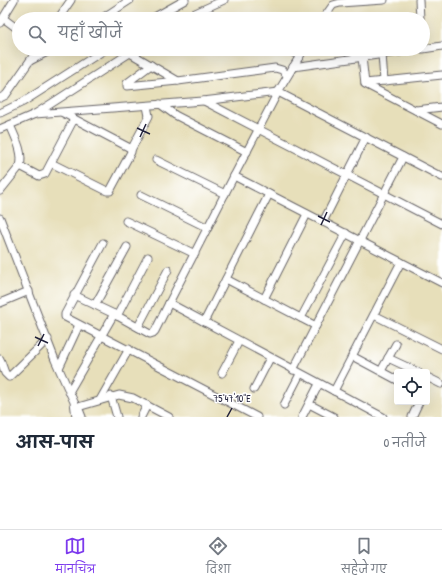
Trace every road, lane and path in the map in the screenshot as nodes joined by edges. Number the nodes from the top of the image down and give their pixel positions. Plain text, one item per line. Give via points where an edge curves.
1 (14, 0) edge
2 (71, 0) edge
3 (130, 0) edge
4 (185, 0) edge
5 (224, 0) edge
6 (384, 0) edge
7 (419, 0) edge
8 (63, 12) edge
9 (112, 12) edge
10 (164, 12) edge
11 (197, 12) edge
12 (328, 12) edge
13 (420, 12) edge
14 (2, 20) edge
15 (12, 26) edge
16 (442, 46) edge
17 (430, 48) edge
18 (33, 56) edge
19 (40, 56) edge
20 (95, 56) edge
21 (125, 56) edge
22 (139, 56) edge
23 (300, 56) edge
24 (369, 56) edge
25 (382, 56) edge
26 (362, 57) junction
27 (28, 62) junction
28 (151, 65) junction
29 (293, 67) junction
30 (287, 75) junction
31 (442, 75) edge
32 (178, 81) junction
33 (384, 81) junction
34 (365, 83) junction
35 (278, 92) junction
36 (0, 98) edge
37 (203, 100) junction
38 (160, 104) junction
39 (147, 106) junction
40 (442, 107) edge
41 (416, 110) junction
42 (0, 113) edge
43 (63, 113) junction
44 (35, 114) junction
45 (74, 119) junction
46 (442, 124) edge
47 (10, 125) junction
48 (0, 129) edge
49 (259, 129) junction
50 (366, 137) junction
51 (132, 150) junction
52 (247, 152) junction
53 (403, 157) junction
54 (156, 160) dead end
55 (51, 162) junction
56 (20, 166) junction
57 (346, 175) junction
58 (234, 176) junction
59 (442, 177) edge
60 (0, 191) edge
61 (225, 194) junction
62 (269, 194) junction
63 (141, 195) dead end
64 (384, 195) junction
65 (307, 214) junction
66 (0, 218) edge
67 (126, 221) dead end
68 (323, 222) junction
69 (442, 224) edge
70 (208, 228) junction
71 (346, 233) junction
72 (360, 241) junction
73 (103, 243) dead end
74 (127, 247) dead end
75 (195, 254) junction
76 (148, 257) dead end
77 (402, 262) junction
78 (168, 270) dead end
79 (226, 279) junction
80 (442, 283) edge
81 (29, 291) junction
82 (74, 295) junction
83 (264, 299) junction
84 (0, 303) edge
85 (169, 303) junction
86 (95, 305) junction
87 (115, 315) junction
88 (374, 315) junction
89 (301, 318) junction
90 (204, 322) junction
91 (79, 324) junction
92 (316, 326) junction
93 (138, 327) junction
94 (102, 336) junction
95 (48, 339) junction
96 (239, 341) junction
97 (396, 344) dead end
98 (129, 349) junction
99 (442, 350) edge
100 (352, 356) junction
101 (270, 358) junction
102 (388, 358) junction
103 (0, 360) edge
104 (2, 368) edge
105 (59, 368) junction
106 (412, 369) edge
107 (293, 370) junction
108 (381, 371) junction
109 (222, 373) dead end
110 (300, 374) junction
111 (394, 378) edge
112 (430, 378) edge
113 (319, 384) junction
114 (441, 384) edge
115 (254, 389) dead end
116 (69, 392) junction
117 (334, 392) junction
118 (111, 396) junction
119 (100, 400) junction
120 (309, 404) junction
121 (76, 405) junction
122 (147, 405) junction
123 (284, 405) dead end
124 (418, 405) edge
125 (76, 417) edge
126 (82, 417) edge
127 (117, 417) edge
128 (141, 417) edge
129 (169, 417) edge
130 (257, 417) edge
131 (302, 417) edge
132 (334, 417) edge
133 (383, 417) edge
134 (412, 417) edge

1 - 14 street
2 - 8 street
3 - 9 street
4 - 10 street
5 - 11 street
6 - 12 street via 332,5
7 - 13 street
14 - 15 street
16 - 17 street
18 - 27 street
19 - 27 street
20 - 42 street via 23,102
21 - 44 street
22 - 28 street
23 - 29 street
24 - 26 street
25 - 33 street
26 - 29 street
26 - 34 street
27 - 36 street via 6,94
28 - 32 street
28 - 32 street via 126,85
29 - 30 street
30 - 32 street via 275,68
30 - 35 street
31 - 33 street
33 - 34 street
34 - 41 street
35 - 37 street
35 - 49 street
35 - 50 street
37 - 38 street
37 - 49 street
38 - 39 street
38 - 52 street via 175,115
39 - 43 street
39 - 51 street via 149,116
40 - 41 street
41 - 46 street
43 - 44 street
43 - 45 street
44 - 47 street
45 - 51 street
45 - 55 street
47 - 48 street
47 - 56 street via 21,155
49 - 52 street
49 - 57 street
50 - 53 street
50 - 57 street
51 - 55 street via 110,192
52 - 58 street
53 - 59 street
53 - 64 street
54 - 61 street
55 - 56 street via 43,176
56 - 60 street
57 - 64 street
57 - 68 street
58 - 61 street
58 - 62 street
61 - 70 street
62 - 65 street
62 - 79 street
63 - 70 street
64 - 69 street
64 - 72 street
65 - 68 street
65 - 83 street
66 - 81 street
67 - 75 street
68 - 71 street
70 - 75 street
71 - 72 street
71 - 89 street
72 - 77 street
72 - 92 street
73 - 82 street
74 - 86 street
75 - 85 street
76 - 87 street
77 - 80 street
77 - 88 street
78 - 93 street
79 - 83 street
79 - 90 street
81 - 84 street
81 - 95 street
82 - 86 street
82 - 91 street via 64,317
83 - 89 street
85 - 90 street
85 - 93 street via 153,333 150,334
86 - 87 street
87 - 93 street
87 - 94 street
88 - 99 street
88 - 100 street
89 - 92 street
90 - 96 street
91 - 94 street
91 - 105 street
92 - 107 street
94 - 98 street
94 - 116 street
95 - 104 street via 10,376 8,377
95 - 105 street
96 - 101 street
96 - 109 street
97 - 102 street
98 - 119 street
98 - 130 street
100 - 108 street
100 - 117 street
101 - 107 street
101 - 115 street
102 - 106 street
102 - 108 street
103 - 104 street
105 - 116 street
107 - 110 street
108 - 111 street
110 - 113 street
110 - 123 street
112 - 114 street
113 - 117 street
113 - 120 street
116 - 121 street
117 - 133 street
118 - 119 street
118 - 122 street via 126,396
118 - 127 street
119 - 121 street
120 - 131 street
120 - 132 street
121 - 125 street
121 - 126 street
122 - 128 street
122 - 129 street
124 - 134 street

